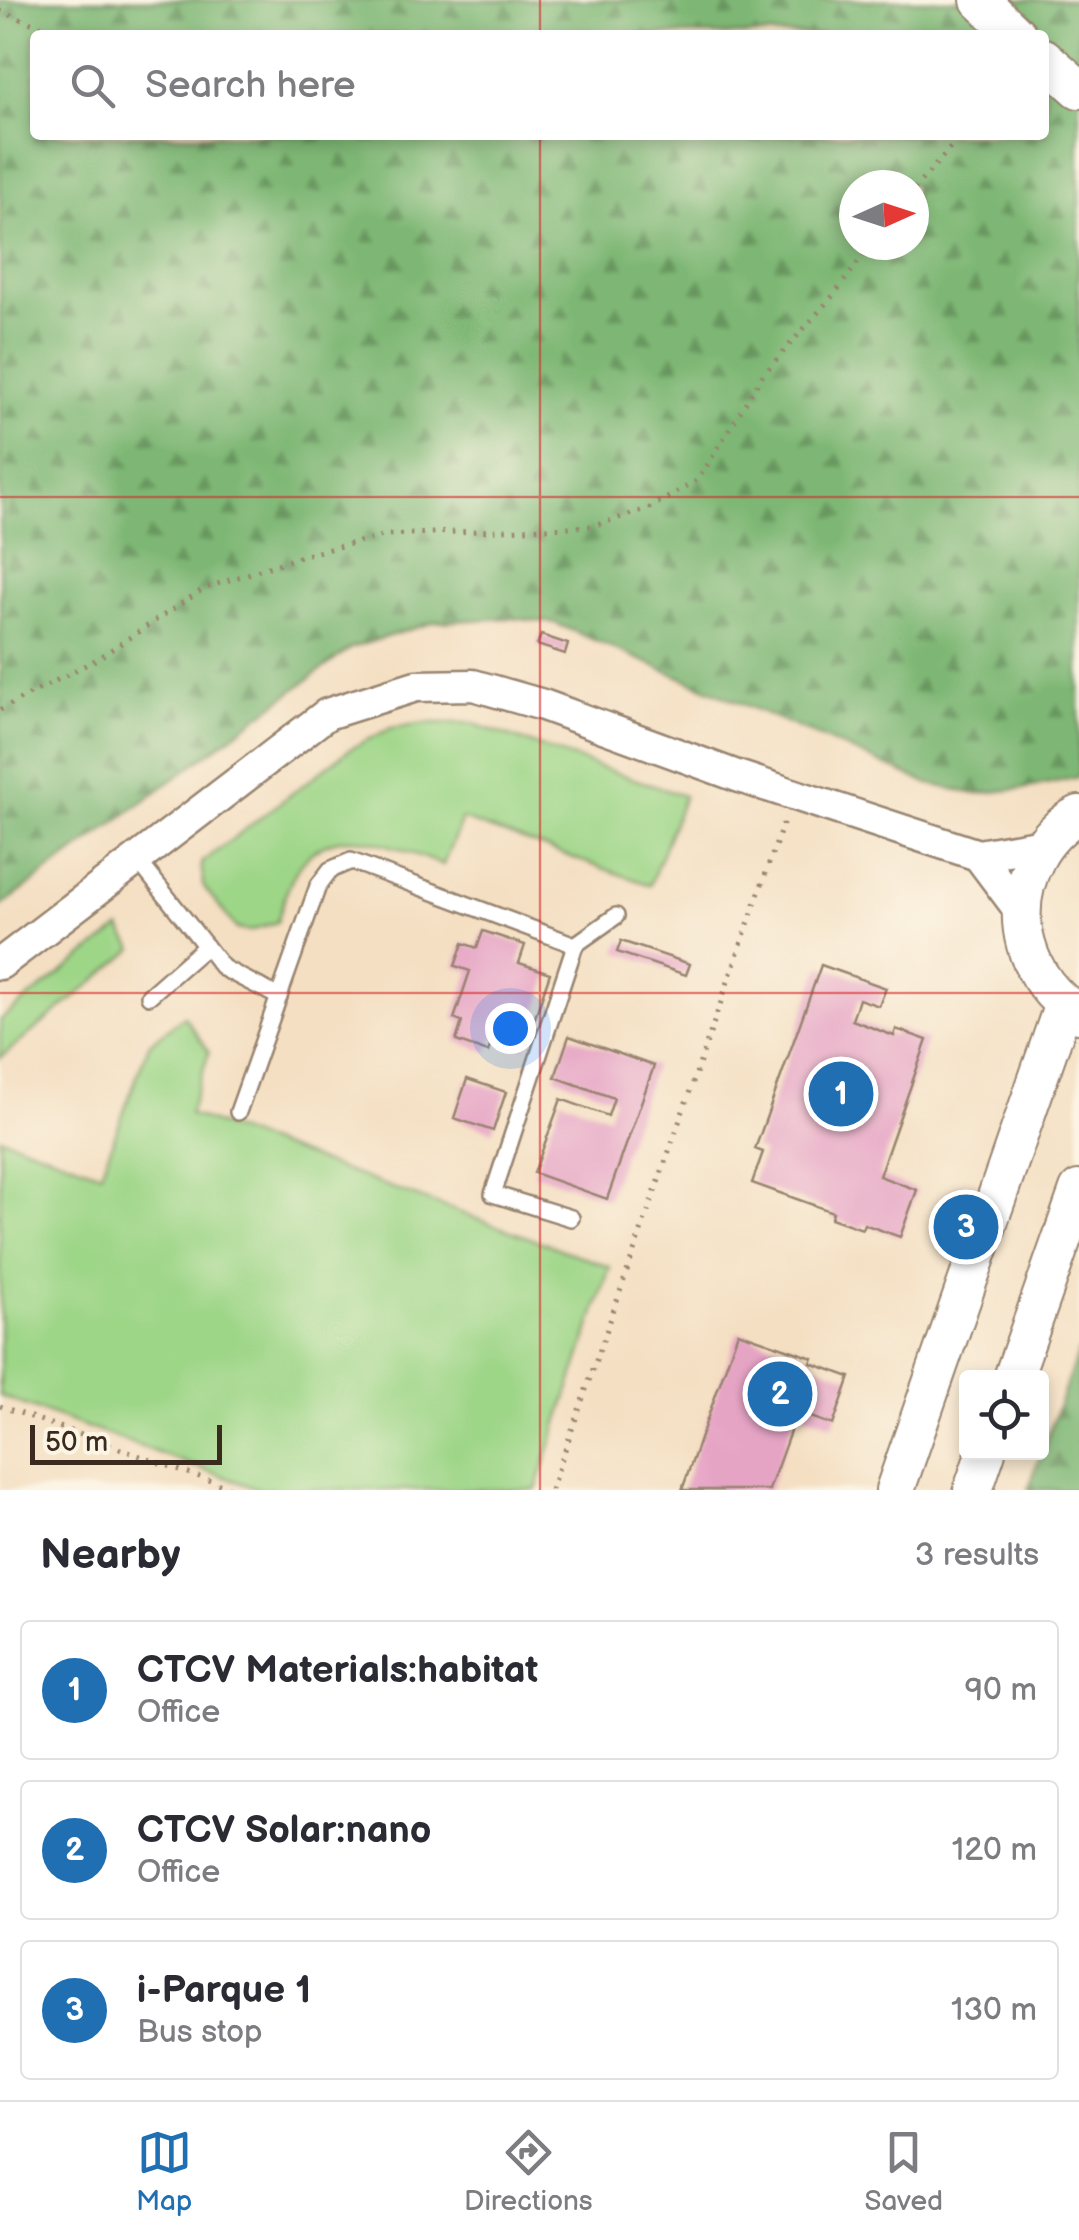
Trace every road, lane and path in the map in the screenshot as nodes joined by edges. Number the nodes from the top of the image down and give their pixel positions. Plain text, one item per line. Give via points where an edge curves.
1 (980, 0) edge
2 (0, 11) edge
3 (50, 30) edge
4 (1012, 30) edge
5 (1049, 62) edge
6 (1079, 89) edge
7 (958, 140) edge
8 (929, 172) edge
9 (860, 260) edge
10 (0, 710) edge
11 (793, 795) junction
12 (1079, 814) edge
13 (1044, 844) junction
14 (978, 855) junction
15 (137, 859) junction
16 (1020, 911) junction
17 (616, 916) dead end
18 (575, 945) junction
19 (206, 946) junction
20 (0, 964) edge
21 (149, 996) dead end
22 (279, 996) junction
23 (1071, 1009) edge
24 (238, 1112) dead end
25 (1079, 1190) edge
26 (571, 1218) dead end
27 (1016, 1370) edge
28 (0, 1407) edge
29 (983, 1460) edge
30 (236, 1490) edge
31 (551, 1490) edge
32 (895, 1490) edge
33 (973, 1490) edge

1 - 4 street
2 - 3 path
5 - 6 street
7 - 8 path
9 - 10 path via 762,376 698,480 648,509 593,526 386,535 305,555 205,588 97,660
11 - 14 street
11 - 15 street via 543,705 472,685 416,686 326,714
11 - 31 path
12 - 13 street
13 - 14 street
13 - 16 street via 1027,876
14 - 16 street
15 - 19 lane
15 - 20 street
16 - 23 street via 1025,946 1040,978
17 - 18 lane
18 - 22 lane via 351,861 330,870 318,886
18 - 26 lane via 493,1194
19 - 21 lane
19 - 22 lane via 223,968
22 - 24 lane
23 - 32 street
25 - 27 street
28 - 30 path
29 - 33 street

